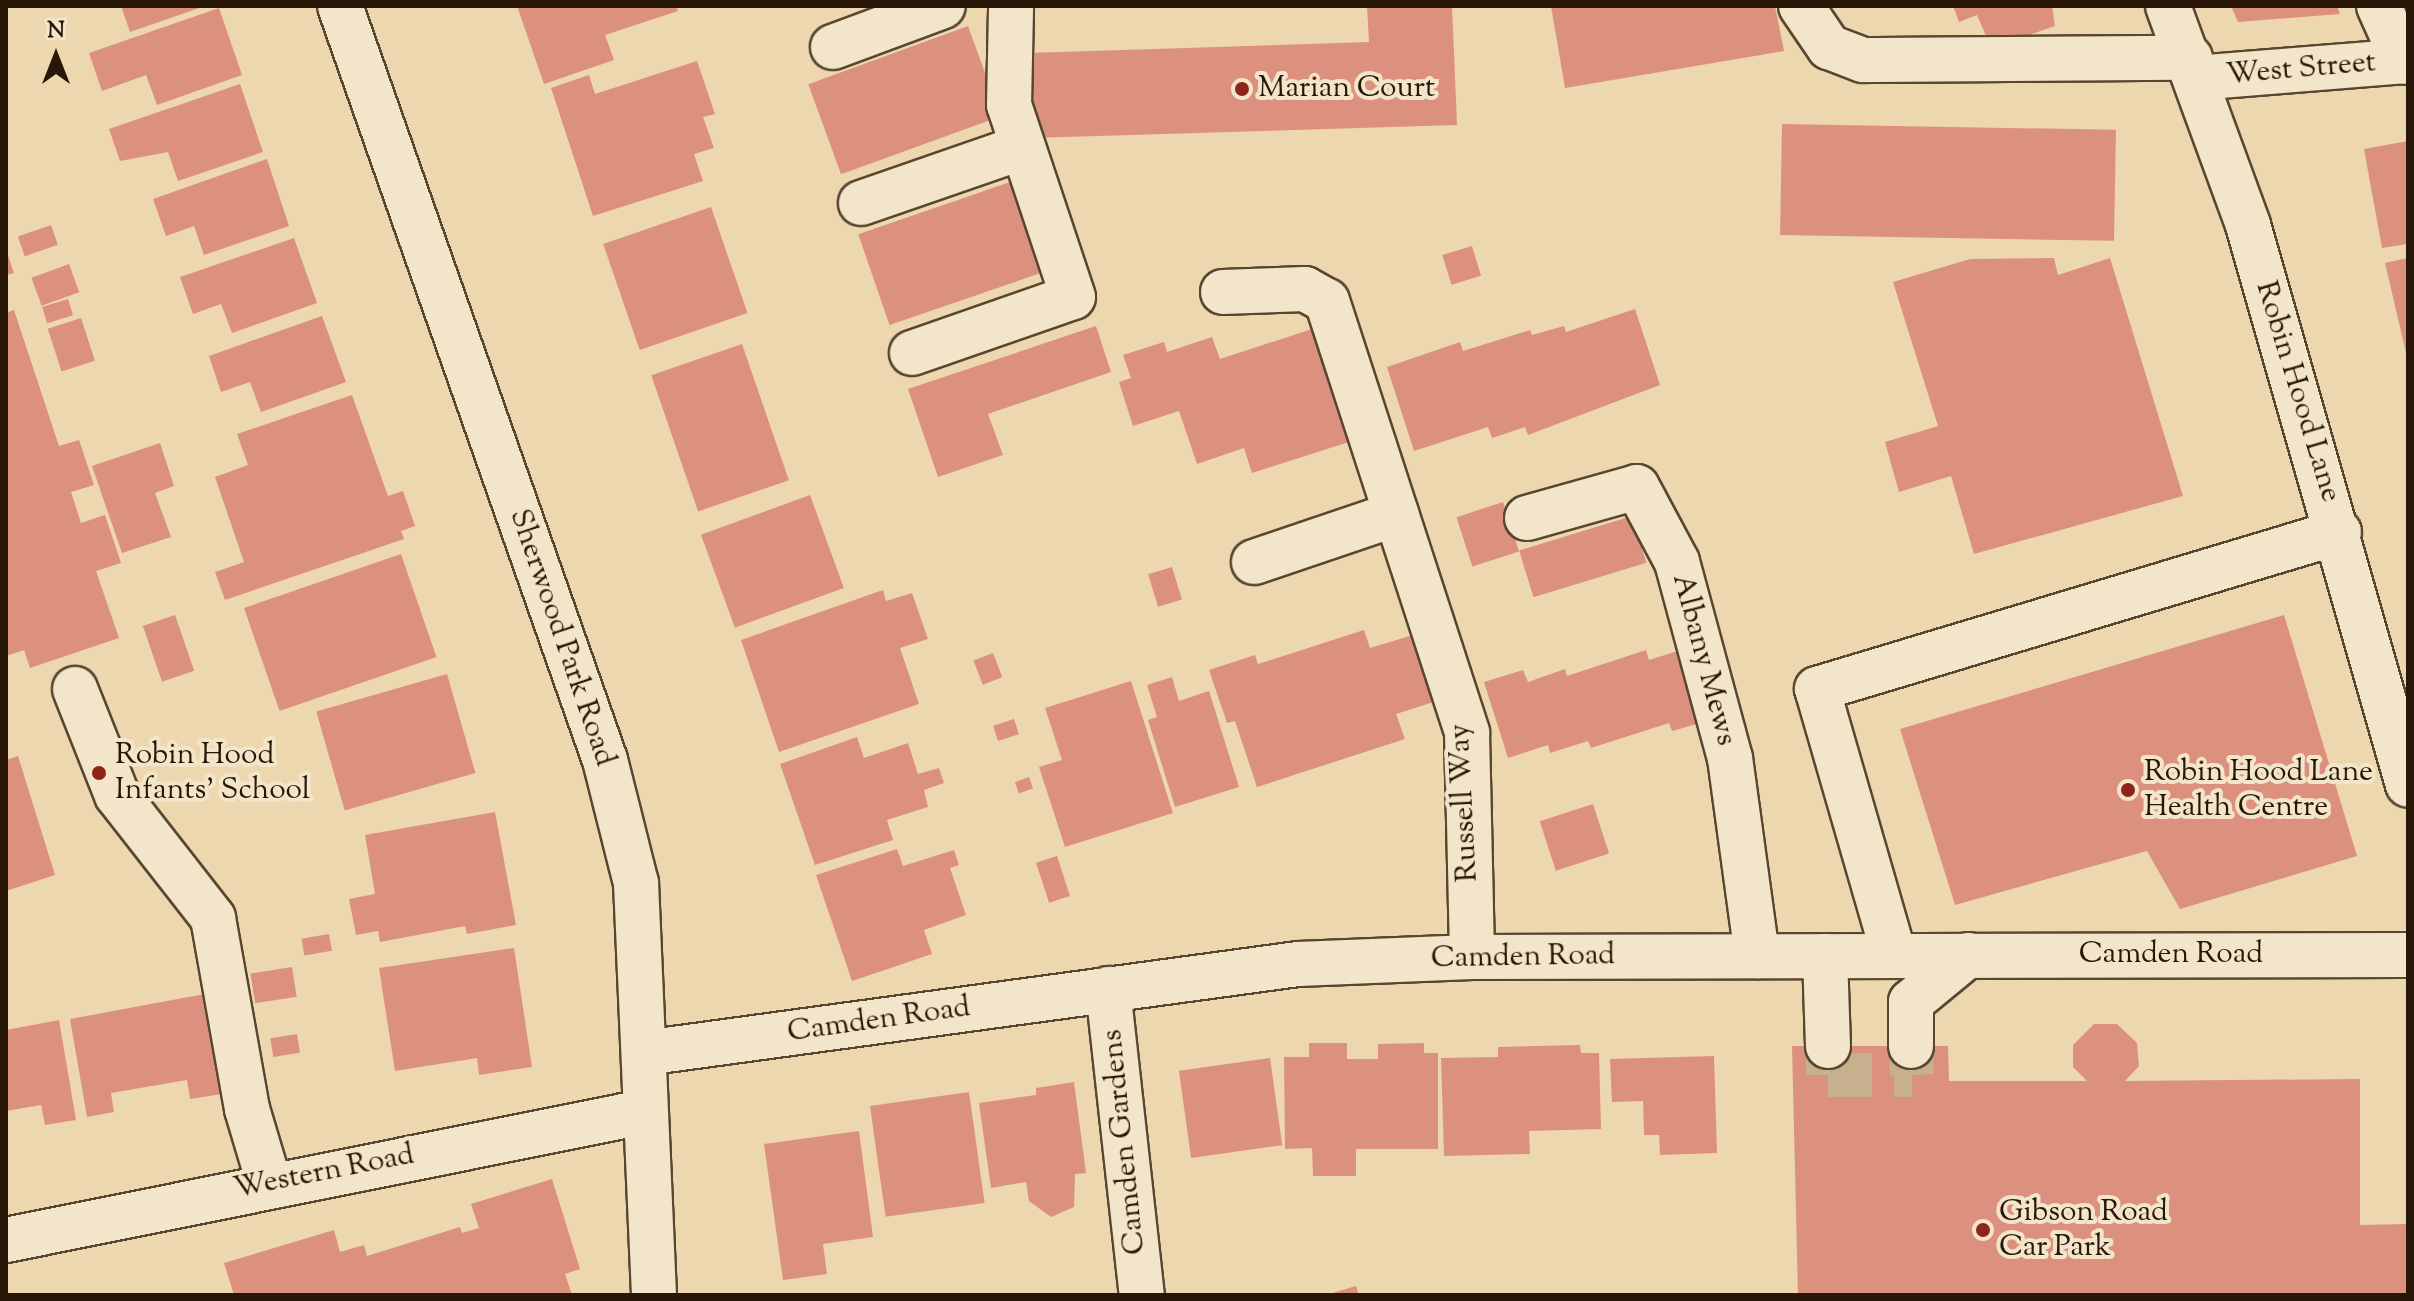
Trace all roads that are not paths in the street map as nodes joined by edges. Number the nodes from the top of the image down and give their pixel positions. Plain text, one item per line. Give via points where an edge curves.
1 (340, 6) edge
2 (943, 6) edge
3 (1011, 6) edge
4 (1801, 6) edge
5 (2168, 6) edge
6 (2379, 6) edge
7 (833, 47) dead end
8 (2406, 62) edge
9 (2192, 68) junction
10 (1023, 147) junction
11 (861, 203) dead end
12 (1223, 292) dead end
13 (912, 353) dead end
14 (1396, 514) junction
15 (1527, 518) dead end
16 (2339, 532) junction
17 (1254, 562) dead end
18 (75, 689) dead end
19 (2406, 771) edge
20 (1894, 955) junction
21 (1968, 955) junction
22 (2408, 955) edge
23 (1757, 956) junction
24 (1825, 956) junction
25 (1472, 957) junction
26 (1108, 989) junction
27 (1828, 1046) tunnel mouth
28 (1911, 1046) tunnel mouth
29 (644, 1053) junction
30 (643, 1112) junction
31 (269, 1183) junction
32 (6, 1240) edge
33 (654, 1295) edge
34 (1142, 1295) edge

1 - 29 street, Sherwood Park Road via 605,760 636,883
2 - 7 street
3 - 10 street via 1009,105
4 - 9 street, West Street via 1829,47 1863,60
5 - 9 street, Robin Hood Lane
6 - 8 street
8 - 9 street, West Street
9 - 16 street, Robin Hood Lane via 2248,225
10 - 11 street
10 - 13 street via 1073,297
12 - 14 street, Russell Way via 1305,289 1327,301
14 - 17 street
14 - 25 street, Russell Way via 1467,733
15 - 23 street, Albany Mews via 1637,487 1677,562 1730,758
16 - 19 street, Robin Hood Lane
16 - 20 street via 1817,689
18 - 31 street via 117,795 213,918 247,1109
20 - 21 street, Camden Road
20 - 24 street, Camden Road
21 - 22 street, Camden Road
21 - 28 street via 1911,1002
23 - 24 street, Camden Road
23 - 25 street, Camden Road
24 - 27 street
25 - 26 street, Camden Road via 1298,964
26 - 29 street, Camden Road
26 - 34 street, Camden Gardens
29 - 30 street, Sherwood Park Road
30 - 31 street, Western Road
30 - 33 street, Sherwood Park Road
31 - 32 street, Western Road

